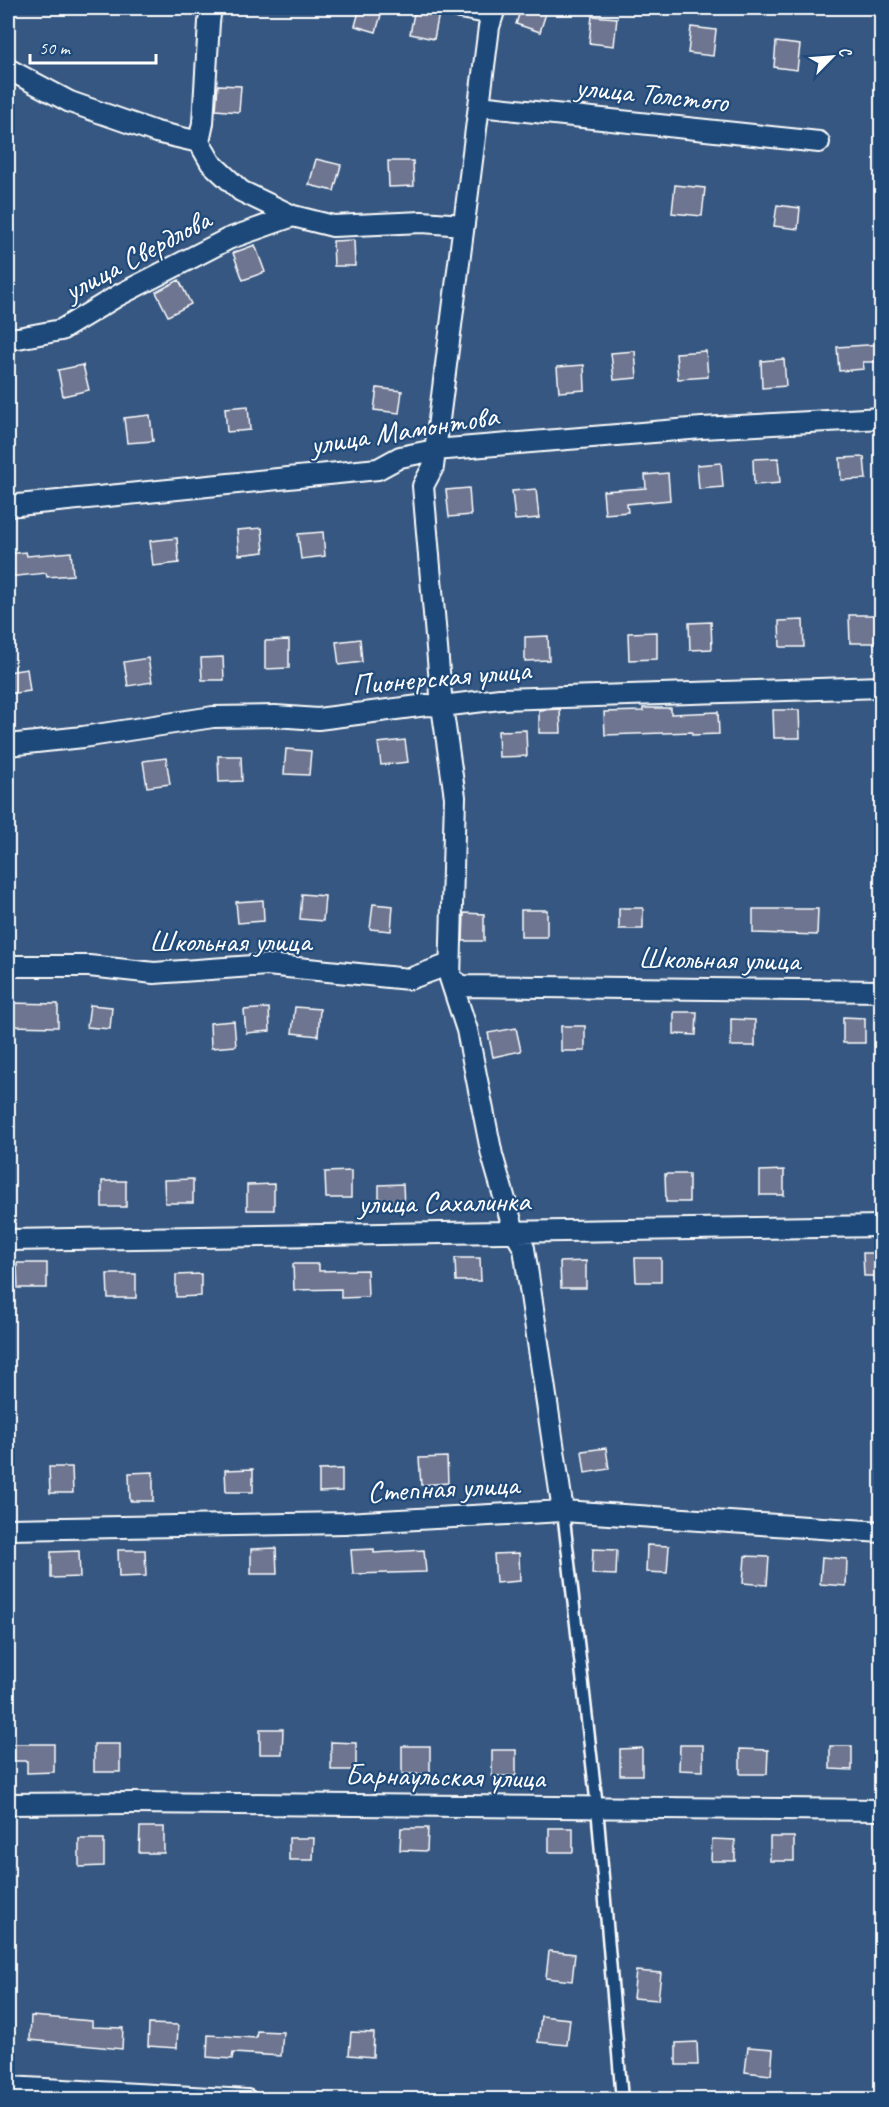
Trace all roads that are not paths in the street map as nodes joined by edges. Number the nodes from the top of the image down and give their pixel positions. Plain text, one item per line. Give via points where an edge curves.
1 (212, 8) edge
2 (460, 8) edge
3 (494, 11) edge
4 (8, 69) edge
5 (479, 106) junction
6 (198, 142) junction
7 (819, 142) dead end
8 (293, 216) junction
9 (464, 225) junction
10 (8, 338) edge
11 (882, 418) edge
12 (435, 450) junction
13 (8, 506) edge
14 (882, 687) edge
15 (442, 706) junction
16 (8, 745) edge
17 (8, 966) edge
18 (450, 971) junction
19 (882, 991) edge
20 (882, 1226) edge
21 (514, 1231) junction
22 (8, 1240) edge
23 (563, 1511) junction
24 (8, 1529) edge
25 (882, 1532) edge
26 (8, 1804) edge
27 (597, 1807) junction
28 (882, 1810) edge
29 (8, 2086) edge
30 (247, 2100) edge
31 (622, 2100) edge

1 - 6 street
2 - 3 street
3 - 5 street
4 - 6 street via 70,102
5 - 7 street, улица Толстого
5 - 9 street
6 - 8 street via 211,163 241,191
8 - 9 street via 333,226 422,222
8 - 10 street, улица Свердлова via 228,239 61,330
9 - 12 street
11 - 12 street, улица Мамонтова
12 - 13 street, улица Мамонтова via 400,458 378,469
12 - 15 street via 433,467 423,486
14 - 15 street, Пионерская улица via 500,699
15 - 16 street, Пионерская улица via 318,719 213,717
15 - 18 street via 455,797
17 - 18 street, Школьная улица via 89,966 154,974 267,965 409,979
18 - 19 street, Школьная улица via 462,986
18 - 21 street via 467,1029 492,1155
20 - 21 street, улица Сахалинка
21 - 22 street, улица Сахалинка
21 - 23 street via 524,1248
23 - 24 street, Степная улица via 345,1523
23 - 25 street, Степная улица
23 - 27 lane
26 - 27 street, Барнаульская улица
27 - 28 street, Барнаульская улица
27 - 31 lane
29 - 30 street

